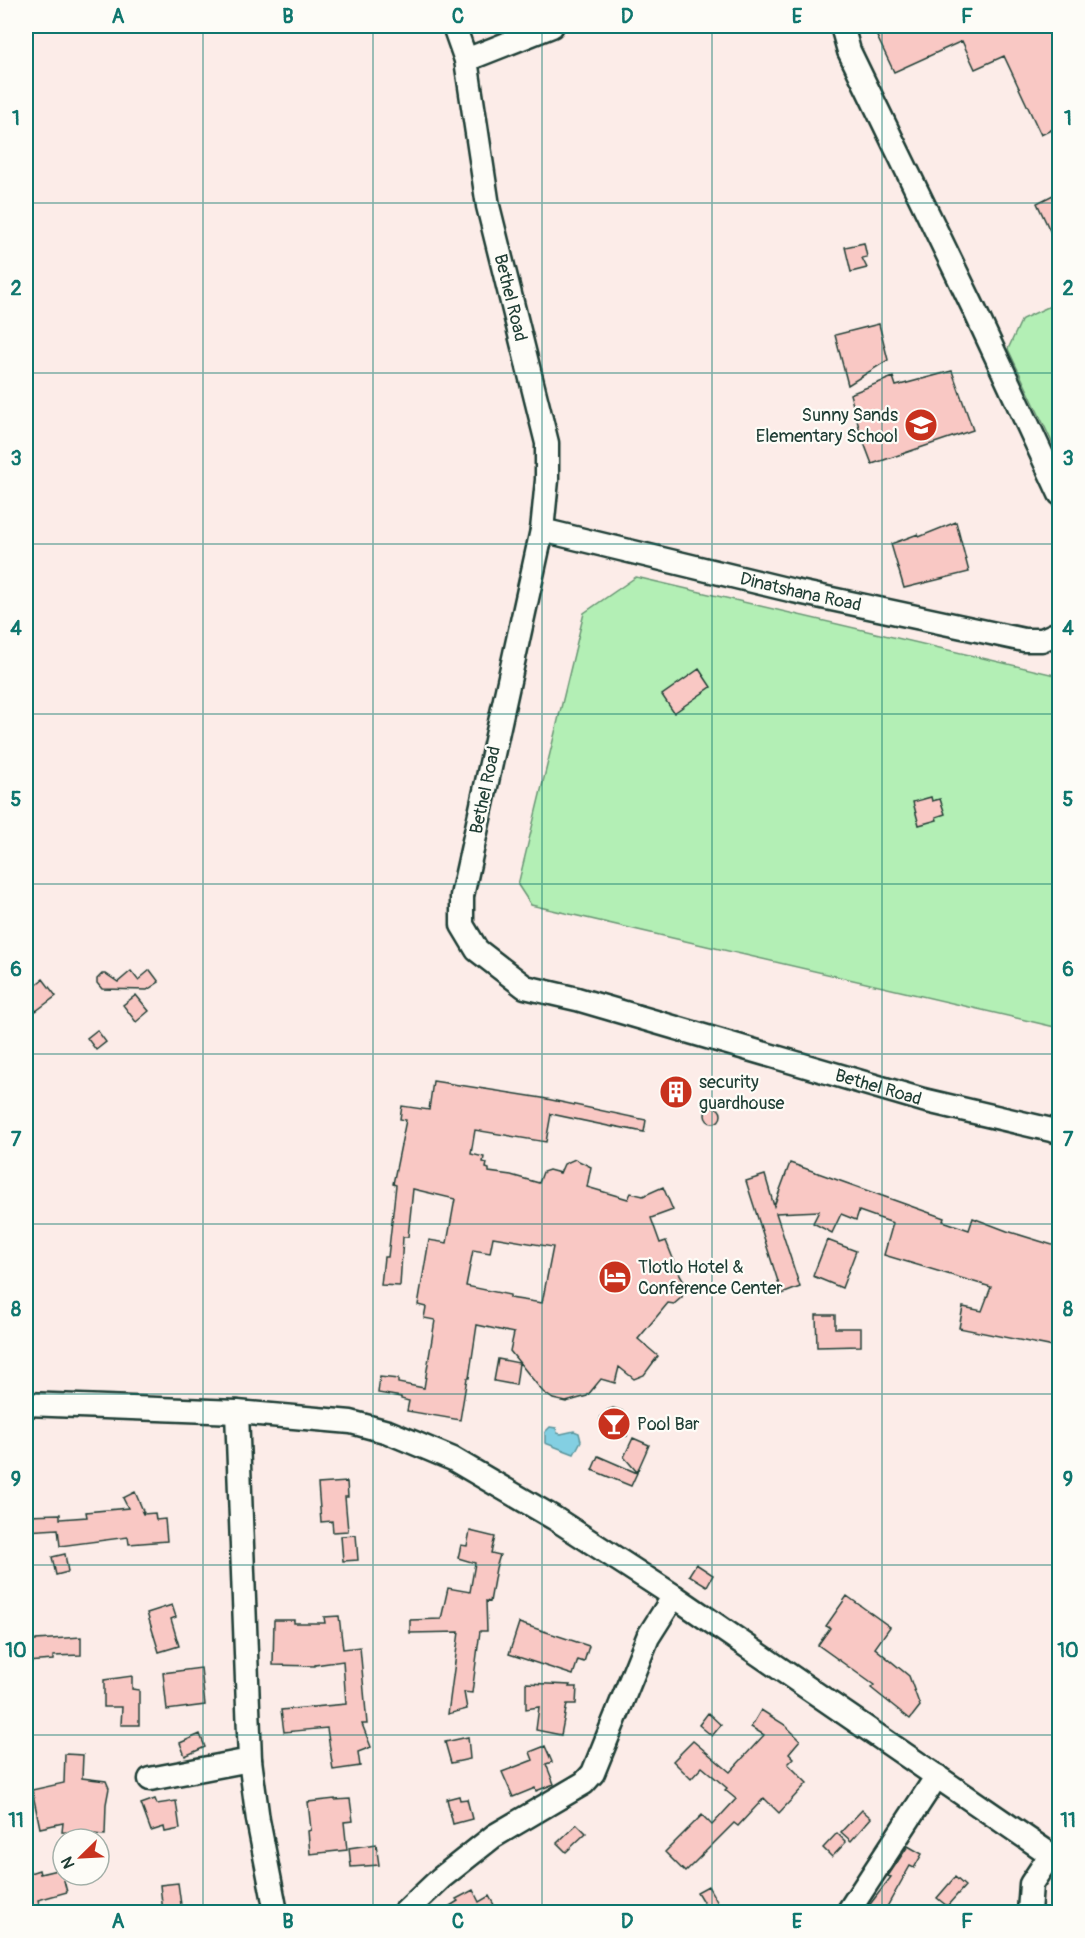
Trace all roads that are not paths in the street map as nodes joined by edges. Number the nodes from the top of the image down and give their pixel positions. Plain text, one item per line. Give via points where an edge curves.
1 (454, 26) edge
2 (552, 26) edge
3 (842, 26) edge
4 (466, 60) junction
5 (1059, 494) edge
6 (542, 530) junction
7 (1059, 632) edge
8 (1059, 1132) edge
9 (26, 1404) edge
10 (237, 1412) junction
11 (674, 1596) junction
12 (250, 1760) junction
13 (937, 1776) junction
14 (150, 1779) dead end
15 (1055, 1857) edge
16 (276, 1912) edge
17 (405, 1912) edge
18 (848, 1912) edge
19 (1029, 1912) edge

1 - 4 street, Bethel Road
2 - 4 street
3 - 5 street via 849,51
4 - 6 street, Bethel Road via 488,206 547,443
6 - 7 street, Dinatshana Road via 794,591 1024,640 1042,640
6 - 8 street, Bethel Road via 462,896 462,925 477,950 525,987 923,1100
9 - 10 street
10 - 11 street via 351,1422 388,1432 453,1459 554,1518
10 - 12 street
11 - 13 street
11 - 17 street via 648,1637 593,1773 584,1783 494,1836
12 - 14 street
12 - 16 street
13 - 15 street
13 - 18 street
15 - 19 street via 1031,1884

